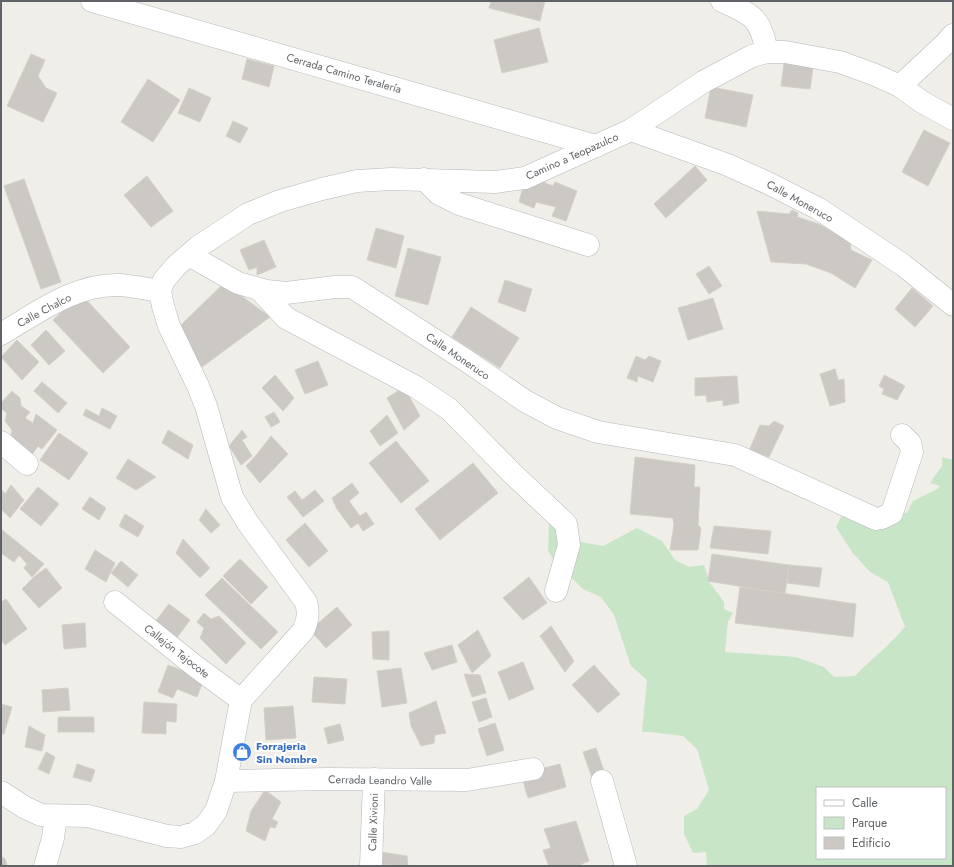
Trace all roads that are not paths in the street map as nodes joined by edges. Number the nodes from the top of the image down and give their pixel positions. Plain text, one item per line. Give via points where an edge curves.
1 (92, 1) edge
2 (722, 1) edge
3 (953, 35) edge
4 (767, 52) junction
5 (900, 86) junction
6 (953, 119) edge
7 (631, 130) junction
8 (596, 146) junction
9 (424, 179) junction
10 (588, 245) dead end
11 (182, 260) junction
12 (160, 290) junction
13 (260, 290) junction
14 (953, 305) edge
15 (1, 334) edge
16 (902, 435) dead end
17 (1, 442) edge
18 (26, 464) dead end
19 (556, 592) dead end
20 (115, 602) dead end
21 (241, 700) junction
22 (533, 769) dead end
23 (374, 779) junction
24 (226, 781) junction
25 (602, 781) dead end
26 (1, 792) edge
27 (49, 816) junction
28 (45, 866) edge
29 (371, 866) edge
30 (626, 866) edge

1 - 8 street, Cerrada Camino Teralería
2 - 4 street via 744,11 756,21 764,34
3 - 5 street
4 - 5 street, Camino a Teopazulco via 785,52 840,62
4 - 7 street, Camino a Teopazulco via 752,56 703,82
5 - 6 street, Camino a Teopazulco
7 - 8 street, Camino a Teopazulco
7 - 14 street, Calle Moneruco via 728,165 818,210 903,265
8 - 9 street, Camino a Teopazulco via 525,178 495,182
9 - 10 street via 439,194 459,204
9 - 11 street, Camino a Teopazulco via 357,181 280,201 248,214
11 - 12 street, Camino a Teopazulco via 164,280
11 - 13 street, Calle Moneruco
12 - 15 street, Calle Chalco via 119,285 92,288 59,300
12 - 21 street via 169,326 206,406 232,497 248,523 299,591 306,602 308,612 303,630
13 - 16 street, Calle Moneruco via 286,293 352,287 467,360 525,402 557,418 598,432 735,455 876,519 892,513 912,452 910,443
13 - 19 street via 286,318 416,387 449,409 566,524 569,545
17 - 18 street
20 - 21 street, Callejón Tejocote
21 - 24 street
22 - 23 street, Cerrada Leandro Valle via 467,780
23 - 24 street, Cerrada Leandro Valle
23 - 29 street, Calle Xivioni
24 - 27 street via 216,811 206,825 195,833 181,836 168,836 88,816
25 - 30 street
26 - 27 street via 24,807
27 - 28 street via 53,838

